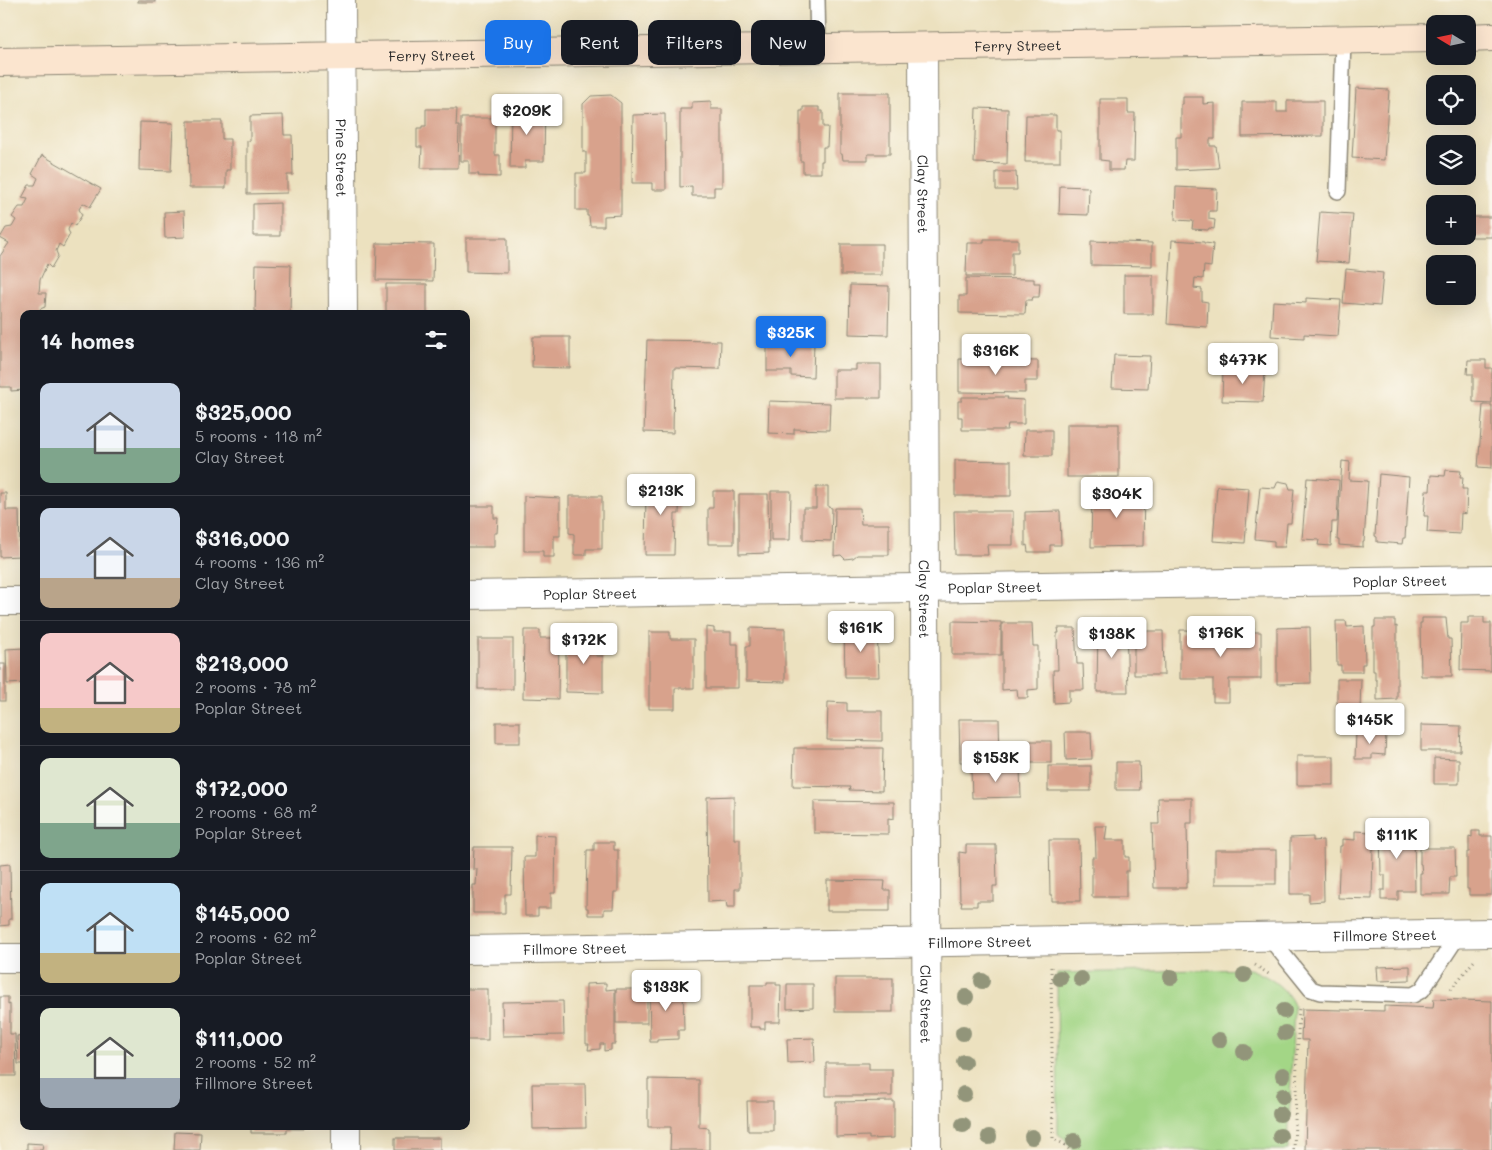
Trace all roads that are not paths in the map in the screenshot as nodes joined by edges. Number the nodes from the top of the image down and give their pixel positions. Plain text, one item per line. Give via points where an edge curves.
1 (341, 0) edge
2 (818, 0) edge
3 (818, 20) edge
4 (1492, 37) edge
5 (1426, 38) edge
6 (1476, 38) edge
7 (1343, 40) junction
8 (923, 48) junction
9 (825, 49) edge
10 (751, 50) edge
11 (342, 56) junction
12 (0, 62) edge
13 (1338, 190) dead end
14 (343, 310) edge
15 (1492, 579) edge
16 (924, 588) junction
17 (470, 595) edge
18 (0, 601) edge
19 (20, 601) edge
20 (1492, 933) edge
21 (1459, 934) junction
22 (1268, 936) junction
23 (926, 943) junction
24 (470, 950) edge
25 (0, 958) edge
26 (20, 958) edge
27 (346, 1130) edge
28 (346, 1150) edge
29 (926, 1150) edge

1 - 11 street, Pine Street
2 - 3 lane
4 - 6 main road
5 - 7 main road, Ferry Street
7 - 8 main road, Ferry Street
7 - 13 lane
8 - 9 main road, Ferry Street
8 - 16 street, Clay Street
10 - 11 main road, Ferry Street
11 - 12 main road, Ferry Street
11 - 14 street, Pine Street
15 - 16 street, Poplar Street
16 - 17 street, Poplar Street
16 - 23 street, Clay Street
18 - 19 street
20 - 21 street, Fillmore Street
21 - 22 street, Fillmore Street
21 - 22 lane via 1422,990 1413,995 1311,989
22 - 23 street, Fillmore Street
23 - 24 street, Fillmore Street
23 - 29 street, Clay Street
25 - 26 street
27 - 28 street

